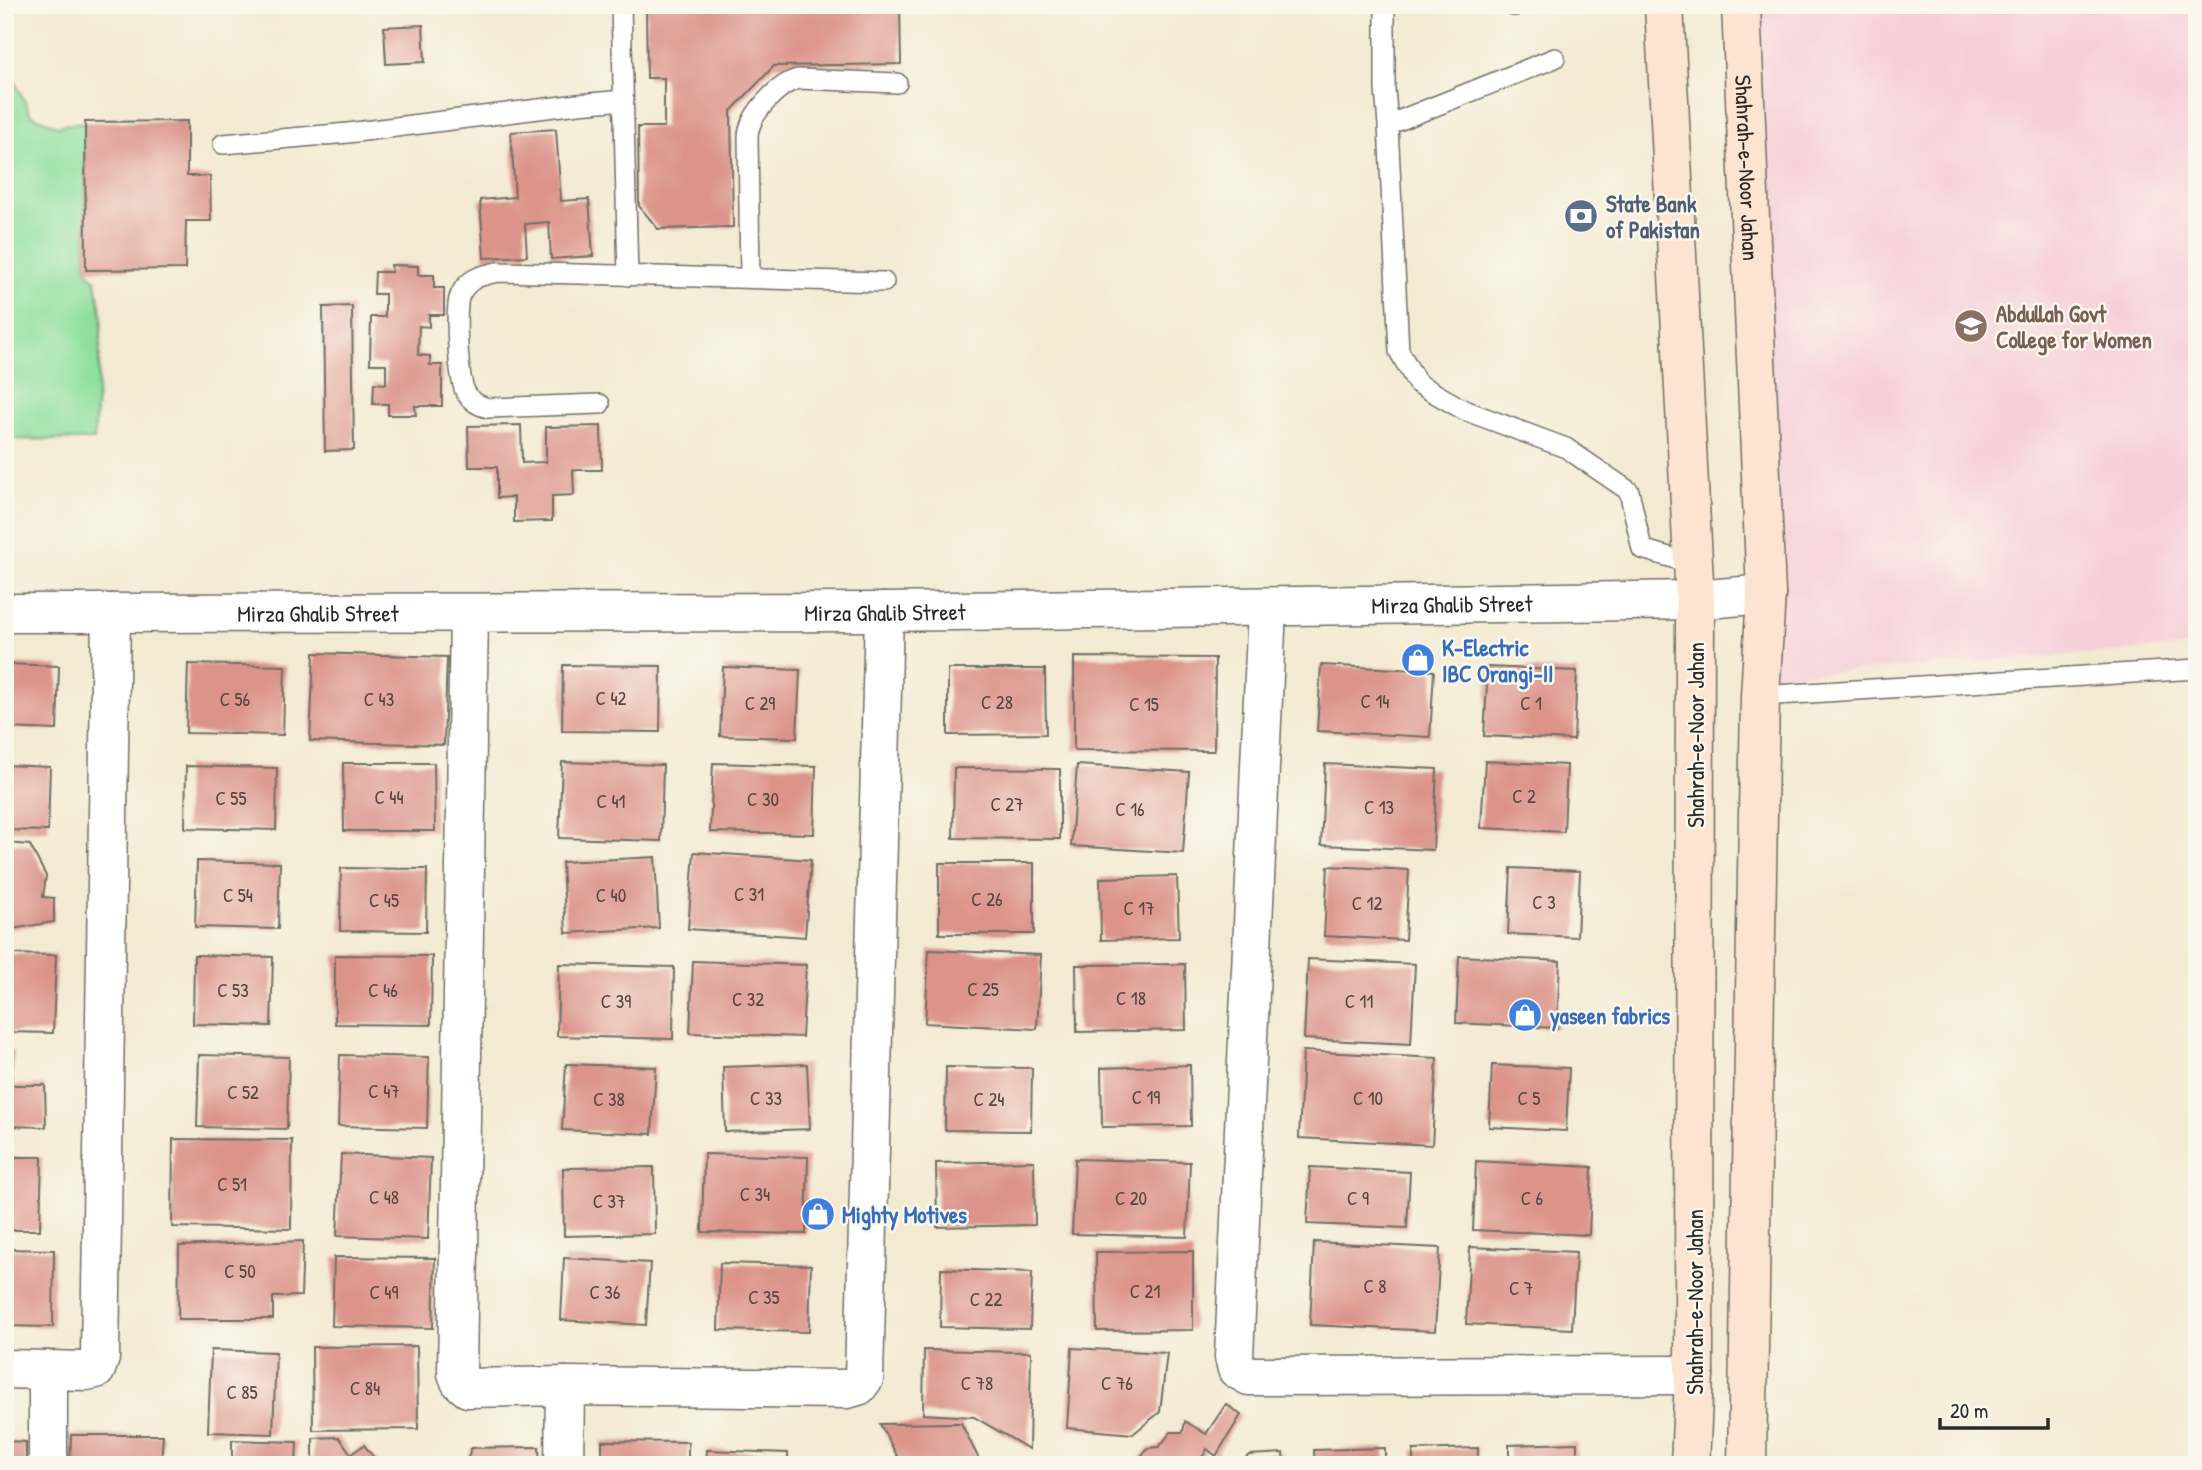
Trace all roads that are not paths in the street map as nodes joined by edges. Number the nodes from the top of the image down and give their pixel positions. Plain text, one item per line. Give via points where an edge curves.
1 (621, 5) edge
2 (1385, 5) edge
3 (1664, 5) edge
4 (1741, 5) edge
5 (1555, 58) dead end
6 (897, 83) dead end
7 (624, 100) junction
8 (1388, 125) junction
9 (223, 144) dead end
10 (628, 276) junction
11 (750, 278) junction
12 (884, 282) dead end
13 (600, 404) dead end
14 (1694, 582) junction
15 (1766, 594) junction
16 (1267, 607) junction
17 (884, 612) junction
18 (5, 613) edge
19 (111, 613) junction
20 (469, 613) junction
21 (2197, 669) edge
22 (1760, 696) junction
23 (5, 1370) edge
24 (48, 1370) junction
25 (1695, 1375) junction
26 (565, 1386) junction
27 (48, 1465) edge
28 (564, 1465) edge
29 (1690, 1465) edge
30 (1747, 1465) edge

1 - 7 lane
2 - 8 lane
3 - 14 main road, Shahrah-e-Noor Jahan
4 - 15 main road, Shahrah-e-Noor Jahan
5 - 8 lane
6 - 11 lane via 798,79 784,85 753,117 748,129
7 - 9 lane
7 - 10 lane
8 - 14 lane via 1399,351 1418,383 1464,410 1566,448 1629,491 1642,549
10 - 11 lane
10 - 13 lane via 497,272 467,285 458,304 460,378 465,392 480,405
11 - 12 lane
14 - 15 street, Mirza Ghalib Street
14 - 16 street, Mirza Ghalib Street
14 - 25 main road, Shahrah-e-Noor Jahan
15 - 22 main road, Shahrah-e-Noor Jahan
16 - 17 street, Mirza Ghalib Street
16 - 25 street via 1237,1369 1249,1376
17 - 20 street, Mirza Ghalib Street
17 - 26 street via 863,1378 858,1386 847,1389
18 - 19 street, Mirza Ghalib Street
19 - 20 street, Mirza Ghalib Street
19 - 24 street via 100,1358 96,1369
20 - 26 street via 457,1373 468,1388
21 - 22 lane
22 - 30 main road, Shahrah-e-Noor Jahan
23 - 24 street
24 - 27 street
25 - 29 main road, Shahrah-e-Noor Jahan
26 - 28 street

